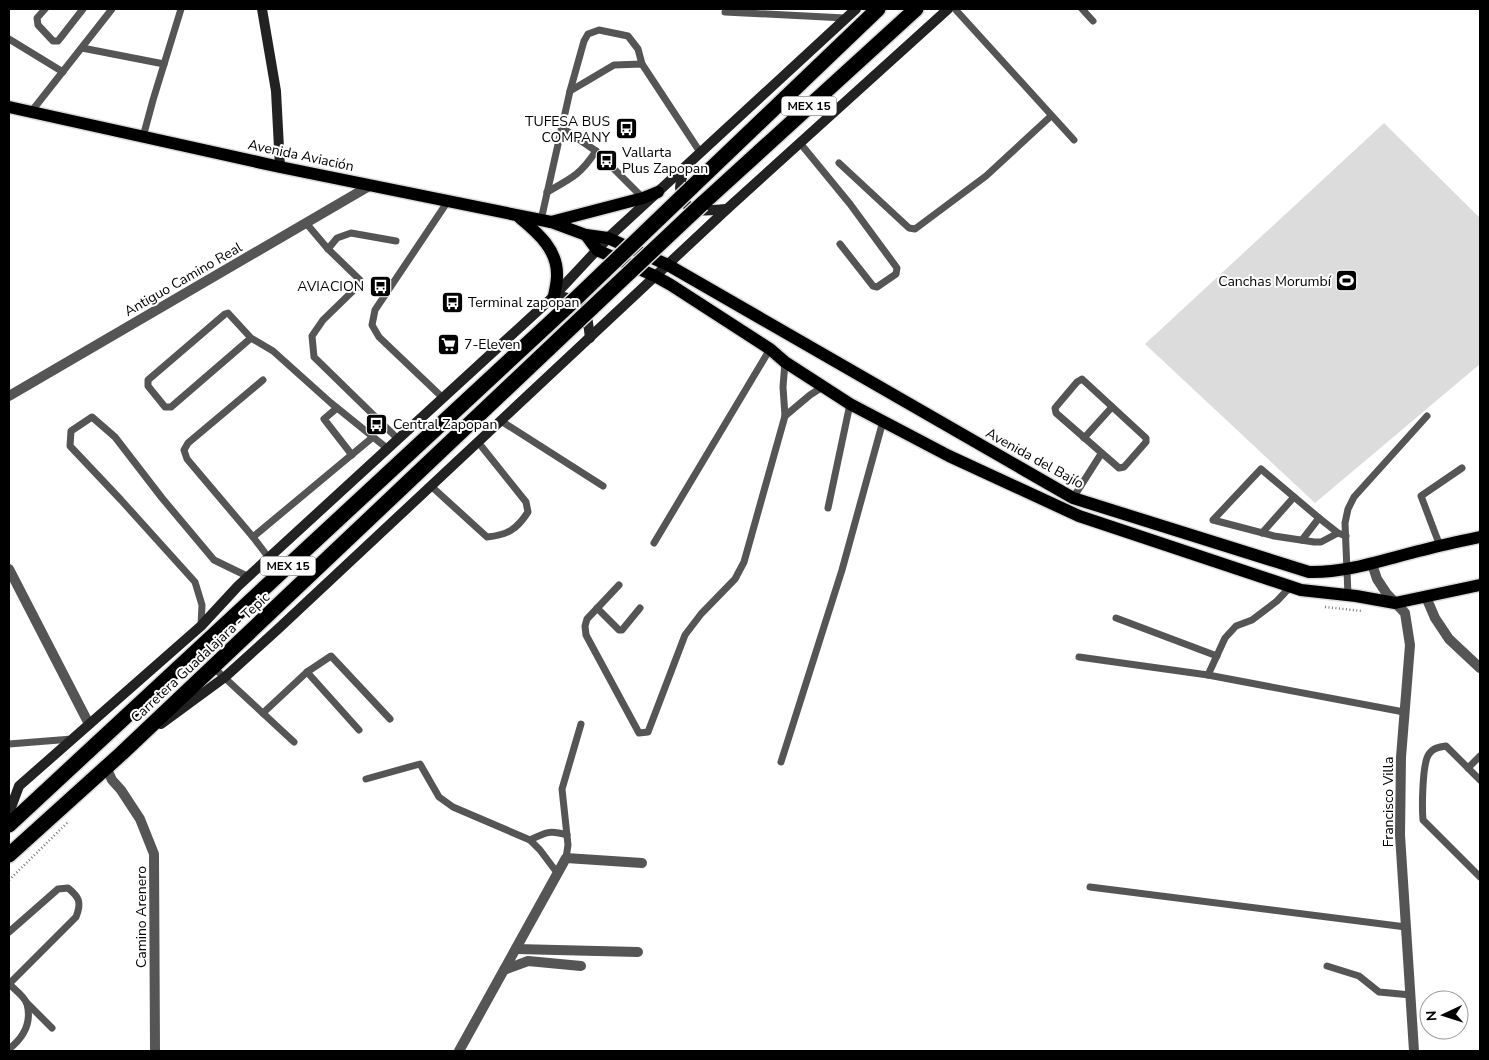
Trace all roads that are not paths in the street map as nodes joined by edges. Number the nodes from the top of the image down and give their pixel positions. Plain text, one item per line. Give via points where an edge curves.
1 (45, 9) edge
2 (84, 9) edge
3 (112, 9) edge
4 (181, 9) edge
5 (262, 9) edge
6 (856, 9) edge
7 (878, 9) edge
8 (916, 9) edge
9 (948, 9) edge
10 (956, 9) edge
11 (1082, 9) edge
12 (725, 12) dead end
13 (845, 18) junction
14 (1094, 21) dead end
15 (9, 39) edge
16 (82, 48) junction
17 (164, 64) junction
18 (642, 64) junction
19 (63, 72) junction
20 (570, 91) junction
21 (9, 107) edge
22 (31, 112) junction
23 (1051, 116) junction
24 (561, 127) junction
25 (143, 137) junction
26 (1074, 140) dead end
27 (800, 143) junction
28 (596, 151) junction
29 (700, 152) junction
30 (688, 163) junction
31 (840, 163) dead end
32 (280, 167) junction
33 (371, 185) junction
34 (547, 192) junction
35 (658, 192) junction
36 (643, 198) junction
37 (448, 201) junction
38 (727, 209) junction
39 (518, 216) junction
40 (546, 221) junction
41 (306, 223) junction
42 (586, 234) junction
43 (608, 238) junction
44 (396, 241) dead end
45 (840, 244) dead end
46 (328, 249) junction
47 (597, 250) junction
48 (668, 265) junction
49 (655, 276) junction
50 (554, 296) junction
51 (251, 338) junction
52 (590, 338) junction
53 (770, 349) junction
54 (785, 362) junction
55 (263, 380) dead end
56 (824, 386) junction
57 (9, 396) edge
58 (443, 398) junction
59 (850, 404) junction
60 (337, 408) junction
61 (1112, 408) junction
62 (785, 416) junction
63 (1427, 416) dead end
64 (501, 421) junction
65 (883, 422) junction
66 (373, 437) junction
67 (1084, 438) junction
68 (398, 439) junction
69 (478, 442) junction
70 (388, 449) junction
71 (352, 454) junction
72 (1101, 454) junction
73 (1462, 468) dead end
74 (431, 486) junction
75 (603, 486) dead end
76 (1294, 497) junction
77 (1073, 498) junction
78 (828, 508) dead end
79 (1318, 518) junction
80 (1262, 533) junction
81 (1342, 535) junction
82 (253, 537) junction
83 (1480, 537) edge
84 (1302, 540) junction
85 (654, 543) dead end
86 (1440, 546) junction
87 (269, 558) junction
88 (1372, 564) junction
89 (1348, 568) junction
90 (9, 569) edge
91 (249, 577) junction
92 (618, 585) dead end
93 (1480, 585) edge
94 (1291, 586) junction
95 (1348, 595) junction
96 (1426, 597) junction
97 (1395, 603) junction
98 (597, 608) junction
99 (640, 608) dead end
100 (1116, 618) dead end
101 (202, 626) junction
102 (1216, 656) junction
103 (1079, 657) dead end
104 (213, 667) junction
105 (1480, 668) edge
106 (307, 672) junction
107 (1208, 675) junction
108 (225, 677) junction
109 (263, 712) junction
110 (1404, 712) junction
111 (390, 719) dead end
112 (89, 724) junction
113 (581, 724) dead end
114 (359, 730) dead end
115 (73, 739) junction
116 (294, 742) dead end
117 (9, 744) edge
118 (122, 753) junction
119 (1480, 756) edge
120 (781, 762) dead end
121 (106, 767) junction
122 (1468, 768) junction
123 (366, 779) dead end
124 (1480, 780) edge
125 (9, 813) edge
126 (9, 825) edge
127 (567, 835) junction
128 (530, 840) junction
129 (9, 855) edge
130 (566, 858) junction
131 (642, 863) dead end
132 (558, 874) junction
133 (1480, 877) edge
134 (1090, 887) dead end
135 (1406, 927) junction
136 (9, 932) edge
137 (516, 949) junction
138 (638, 952) dead end
139 (581, 966) dead end
140 (1327, 966) dead end
141 (504, 970) junction
142 (9, 984) edge
143 (1411, 995) junction
144 (26, 1003) junction
145 (52, 1028) dead end
146 (9, 1049) edge
147 (155, 1051) edge
148 (460, 1051) edge
149 (1414, 1051) edge

1 - 2 lane via 37,18 38,25 53,41 58,41
3 - 16 lane
4 - 17 lane
5 - 32 main road via 276,91
6 - 13 main road
7 - 126 highway, Carretera Guadalajara - Tepic / MEX 15, bridge via 566,307
8 - 104 highway, Carretera Guadalajara - Tepic / MEX 15, bridge via 702,204
9 - 27 main road
10 - 23 lane
11 - 14 lane
12 - 13 lane
13 - 29 main road
15 - 19 lane
16 - 17 lane
16 - 19 lane
17 - 25 lane
18 - 20 lane via 614,65
18 - 20 lane via 638,49 628,36 599,30 588,34
18 - 29 lane
19 - 22 lane
20 - 24 lane
21 - 22 main road, Avenida Aviación
22 - 25 main road, Avenida Aviación
23 - 26 lane
23 - 31 lane via 986,176 915,229 909,228
24 - 28 lane
24 - 34 lane
25 - 32 main road, Avenida Aviación
27 - 38 main road
27 - 45 lane via 898,268 896,274 878,287 873,286
28 - 34 lane via 574,178
28 - 36 lane
29 - 30 main road
30 - 35 main road
30 - 38 main road via 680,181 681,196 685,202 699,210
32 - 33 main road, Avenida Aviación
33 - 37 main road, Avenida Aviación
33 - 41 street, Antiguo Camino Real
34 - 40 lane
35 - 36 main road
35 - 43 main road
36 - 40 main road
37 - 39 main road, Avenida Aviación
37 - 58 lane via 374,310 372,325 378,337
38 - 48 main road
39 - 40 main road, Avenida Aviación
39 - 50 main road via 545,240 553,256 557,276
40 - 42 main road, Avenida Aviación
41 - 46 lane
41 - 57 street, Antiguo Camino Real
42 - 43 main road, Avenida Aviación
42 - 47 main road
43 - 47 main road
43 - 48 main road, Avenida Aviación
44 - 46 lane via 351,233 337,238
46 - 68 lane via 360,280 312,336 314,357
47 - 49 main road
47 - 50 main road
48 - 49 main road
48 - 77 main road, Avenida del Bajío
49 - 52 main road
49 - 53 main road
50 - 52 main road via 570,297 581,304 586,311
50 - 58 main road
51 - 51 lane via 231,314 225,314 148,380 148,386 165,407 171,408
51 - 60 lane via 273,351
52 - 64 main road
53 - 54 main road
53 - 85 lane
54 - 56 main road
54 - 62 lane
55 - 82 lane via 188,443 184,450 187,459
56 - 59 main road
56 - 62 lane
58 - 68 main road
59 - 65 main road
59 - 78 lane
60 - 66 lane
60 - 71 lane via 324,419
61 - 67 lane
61 - 67 lane via 1082,379 1077,382 1055,408 1056,413
61 - 72 lane via 1146,438 1146,442 1124,467 1119,468
62 - 98 lane via 744,562 735,579 685,634 648,732 644,734 639,733 586,635 587,619
63 - 81 lane via 1354,497
64 - 69 main road
64 - 75 lane
65 - 94 main road via 1079,516
65 - 120 lane via 842,570
66 - 70 lane
66 - 71 lane
67 - 72 lane
68 - 70 main road
69 - 74 main road
69 - 74 lane via 526,502 528,512 520,525 502,536 487,537
70 - 87 main road
71 - 82 lane
72 - 77 lane
73 - 86 lane via 1421,496
74 - 108 main road
76 - 79 lane
76 - 80 lane
76 - 80 lane via 1261,469 1213,520
77 - 89 main road, Avenida del Bajío via 1309,572
79 - 81 lane
79 - 84 lane
80 - 84 lane
81 - 84 lane via 1322,542
81 - 89 lane
82 - 87 lane
83 - 86 main road, Avenida del Bajío
86 - 88 main road, Avenida del Bajío
87 - 91 main road
88 - 89 main road, Avenida del Bajío
88 - 97 street, Francisco Villa via 1377,580
89 - 95 lane
90 - 112 street
91 - 101 main road
91 - 101 lane via 214,560 115,436 92,417 70,431 70,446 194,582 202,606
92 - 98 lane
93 - 96 main road
94 - 95 main road
94 - 102 lane via 1252,620 1236,626
95 - 97 main road
96 - 97 main road
96 - 105 street via 1449,639
97 - 110 street, Francisco Villa via 1405,613 1410,645
98 - 99 lane via 619,630
100 - 102 lane
101 - 112 main road
102 - 107 lane
103 - 107 lane
104 - 108 lane
104 - 118 highway, Carretera Guadalajara - Tepic / MEX 15
106 - 109 lane
106 - 111 lane via 331,656
106 - 114 lane
107 - 110 lane
108 - 109 lane
108 - 118 main road
109 - 116 lane
110 - 135 street, Francisco Villa via 1400,834
112 - 115 main road
113 - 127 lane via 562,789
115 - 117 lane
115 - 125 main road via 18,786
118 - 121 highway, Carretera Guadalajara - Tepic / MEX 15
119 - 122 lane
121 - 129 highway, Carretera Guadalajara - Tepic / MEX 15
121 - 147 street, Camino Arenero via 140,819 154,854
122 - 124 lane
122 - 133 lane via 1446,746 1434,749 1428,755 1423,820
123 - 128 lane via 420,764 438,797 453,807
127 - 128 lane via 553,831
127 - 130 lane
128 - 132 lane
130 - 131 street
130 - 132 street
132 - 137 street
134 - 135 lane
135 - 143 street, Francisco Villa
136 - 142 lane via 58,889 68,888 77,896 80,908 76,917
137 - 138 street
137 - 141 street
139 - 141 street via 528,961
140 - 143 lane via 1359,976 1380,992
141 - 148 street
142 - 144 lane
143 - 149 street, Francisco Villa
144 - 145 lane
144 - 146 lane via 27,1028

